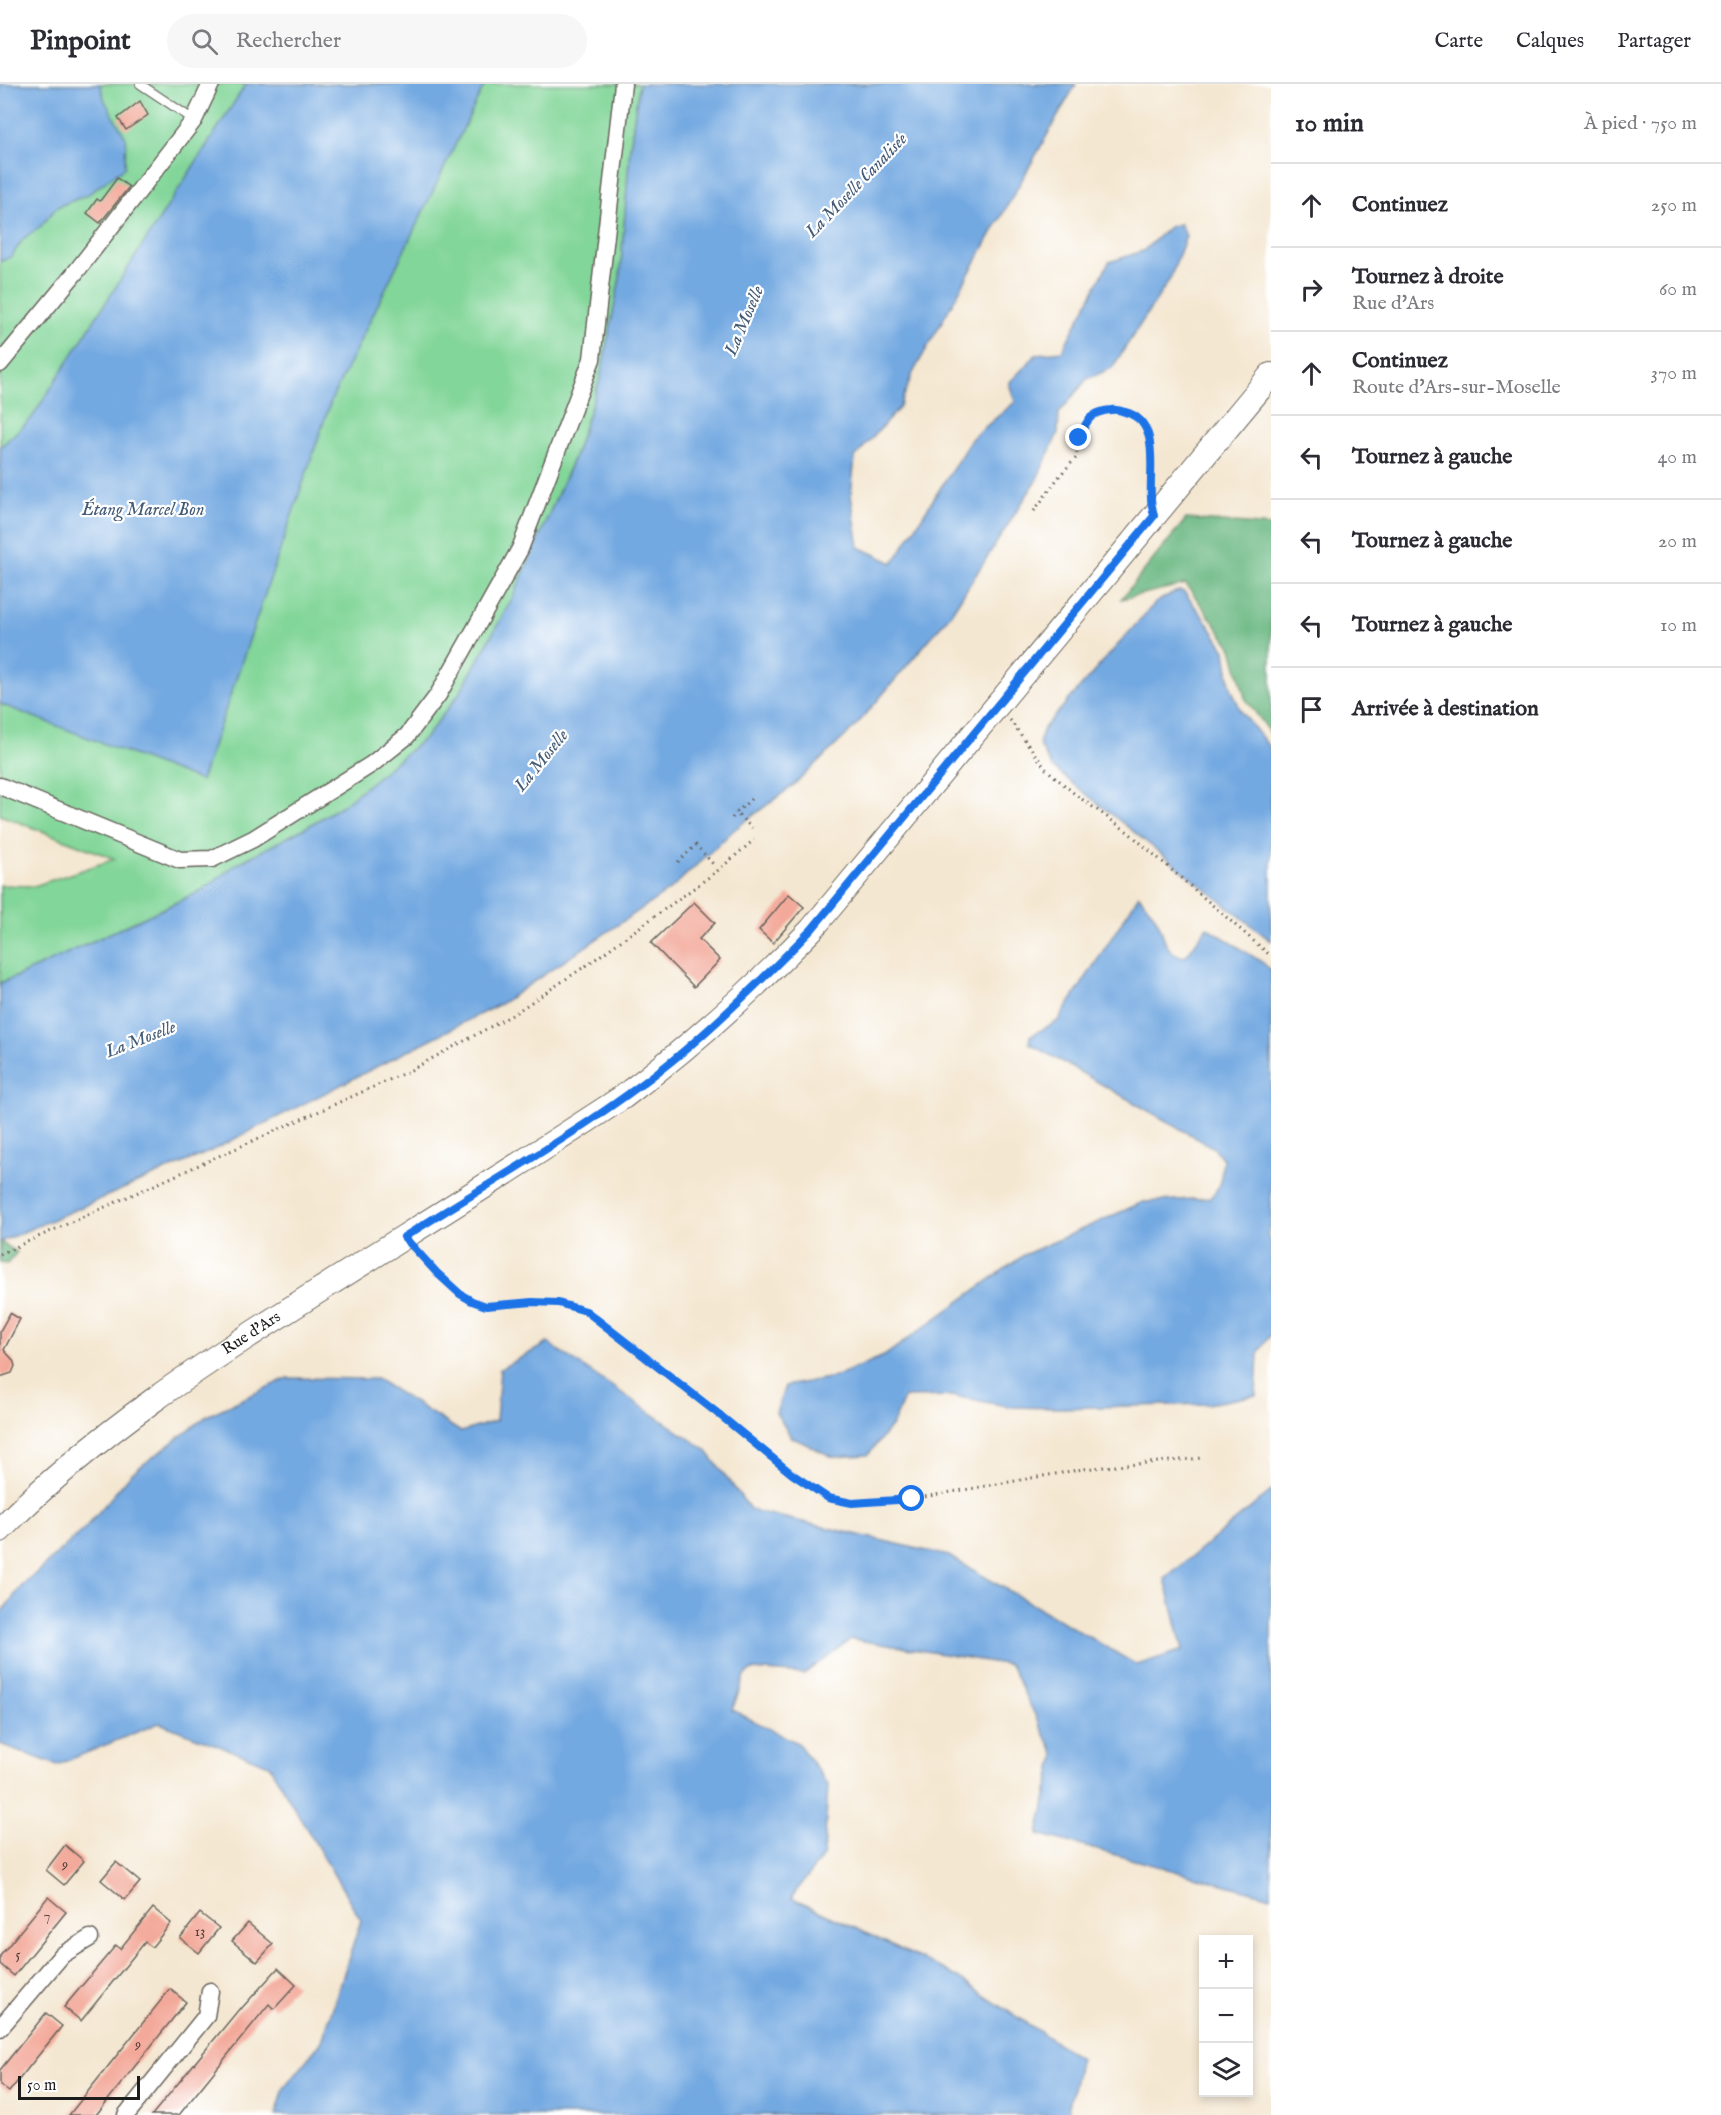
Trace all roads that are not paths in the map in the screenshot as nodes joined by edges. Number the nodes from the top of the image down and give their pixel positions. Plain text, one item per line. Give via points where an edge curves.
1 (140, 84) edge
2 (211, 84) edge
3 (623, 84) edge
4 (194, 120) junction
5 (0, 364) edge
6 (1271, 375) edge
7 (0, 786) edge
8 (0, 1530) edge
9 (90, 1938) dead end
10 (210, 1991) dead end
11 (0, 2028) edge
12 (126, 2115) edge

1 - 4 lane
2 - 4 street
3 - 7 street via 592,359 520,549 438,695 407,736 372,764 263,833 213,859 180,860
4 - 5 street
6 - 8 main road, Rue d'Ars via 812,929 771,971 673,1060 623,1097 207,1361 110,1430
9 - 11 street via 62,1955
10 - 12 street via 206,2016

